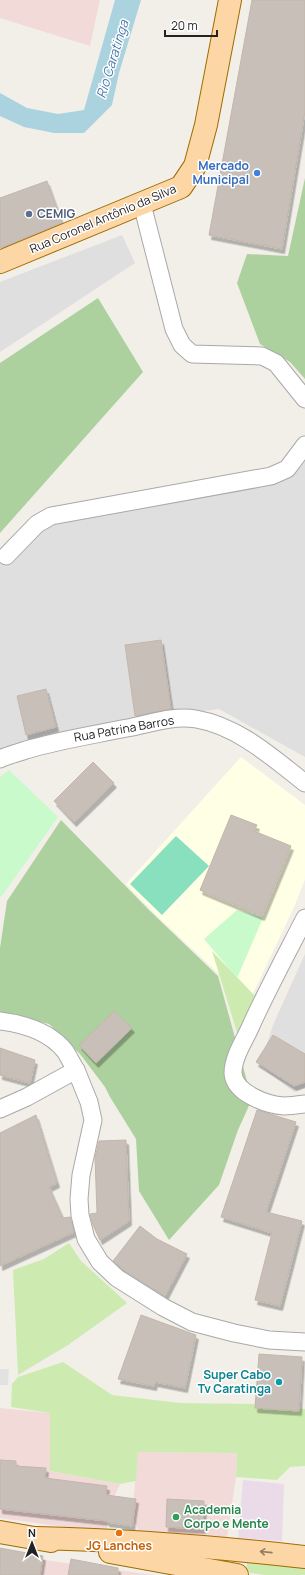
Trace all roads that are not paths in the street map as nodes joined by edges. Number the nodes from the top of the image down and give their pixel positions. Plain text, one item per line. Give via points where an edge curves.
1 (230, 0) edge
2 (142, 204) junction
3 (0, 262) edge
4 (305, 399) edge
5 (305, 445) edge
6 (6, 556) dead end
7 (0, 759) edge
8 (305, 783) edge
9 (305, 918) edge
10 (0, 1021) edge
11 (76, 1070) junction
12 (305, 1104) edge
13 (0, 1110) edge
14 (305, 1342) edge
15 (0, 1532) edge
16 (36, 1538) junction
17 (242, 1550) junction
18 (305, 1557) edge
19 (237, 1575) edge

1 - 2 main road, Rua Coronel Antônio da Silva via 196,166 180,187
2 - 3 main road, Rua Coronel Antônio da Silva
2 - 4 street via 174,329 182,345 192,354 262,356 276,363
5 - 6 street via 287,468 271,476 51,516 37,524
7 - 8 street, Rua Patrina Barros via 42,745 94,734 170,719 195,719 215,724 241,736
9 - 12 street via 234,1061 233,1074 236,1082 246,1093 262,1101 282,1106
10 - 11 street via 20,1023 46,1034 64,1051
11 - 13 street
11 - 14 street via 89,1102 93,1120 81,1175 80,1215 86,1239 100,1262 117,1278 192,1322 269,1340
15 - 16 main road
16 - 17 main road
16 - 19 main road
18 -> 17 main road
17 - 19 street

